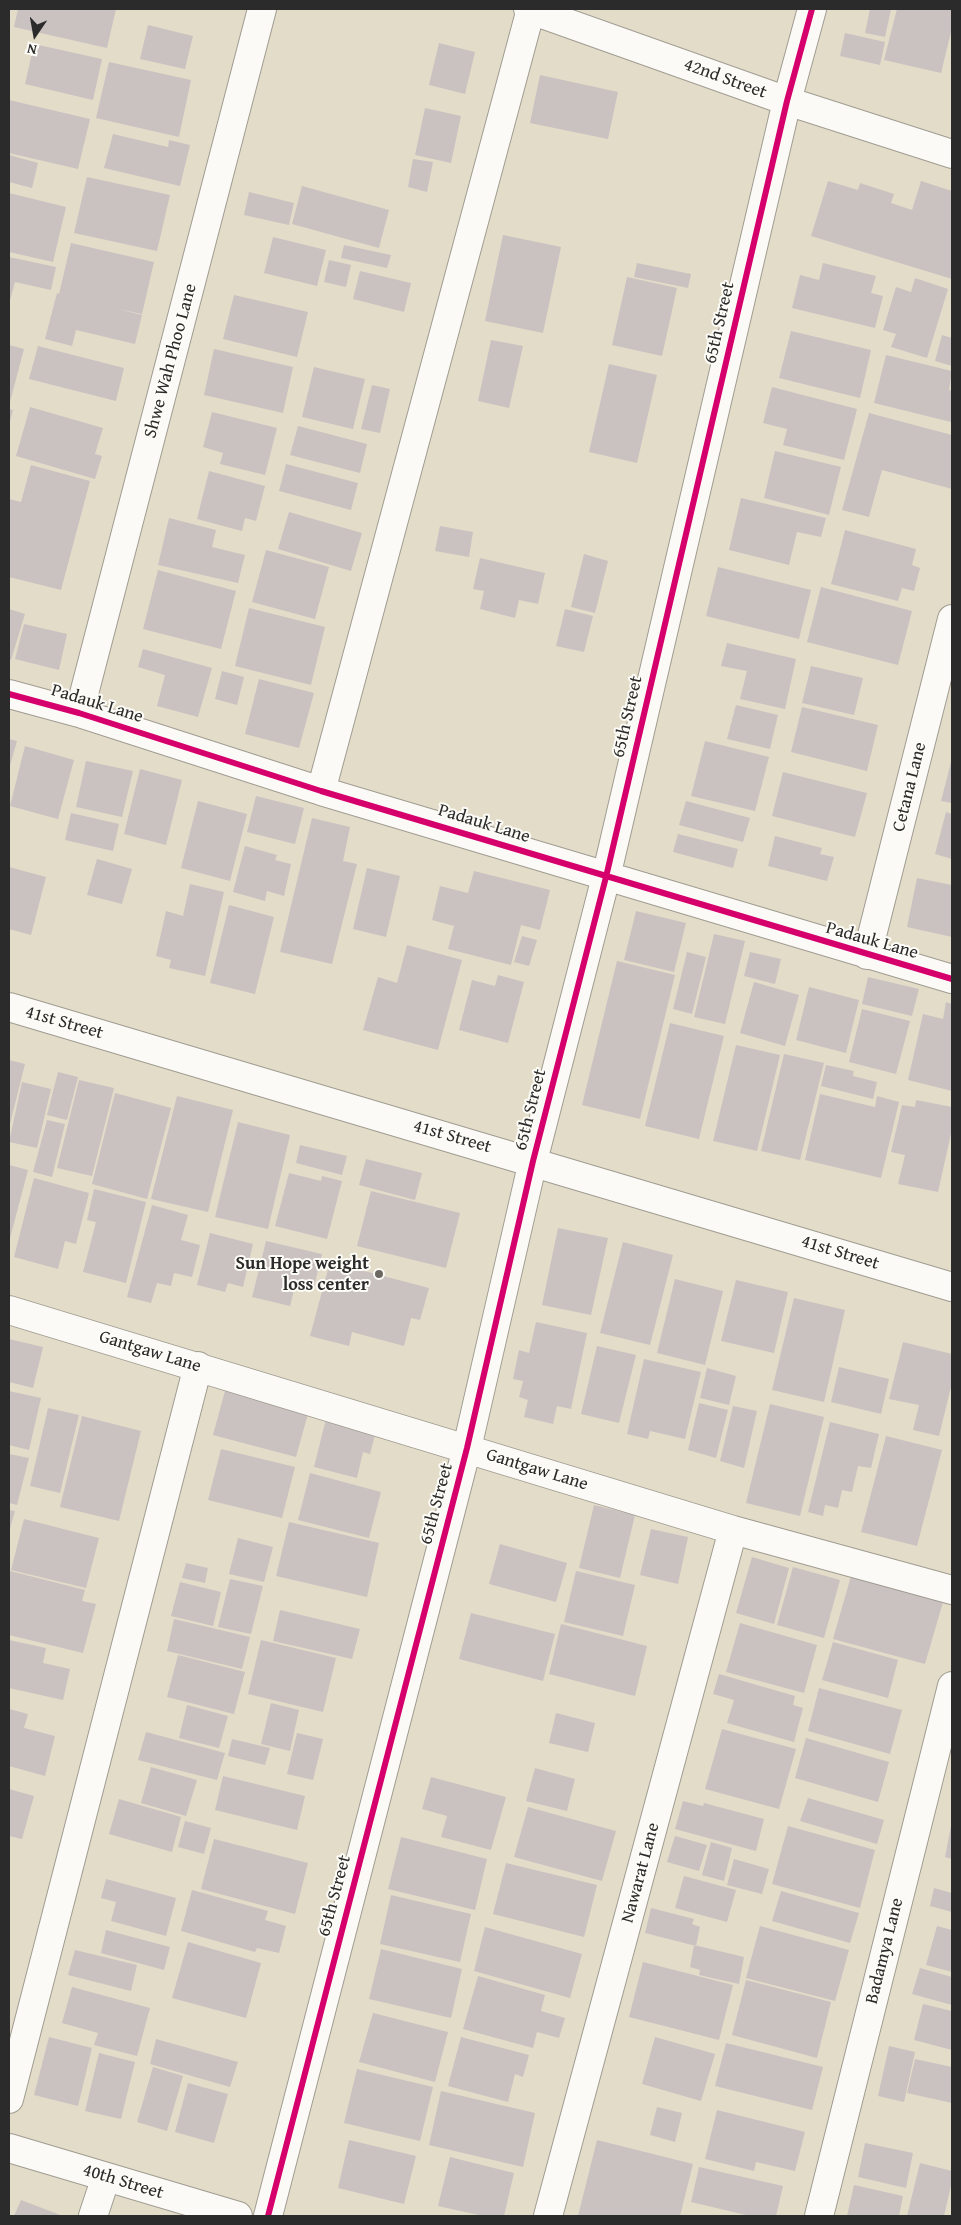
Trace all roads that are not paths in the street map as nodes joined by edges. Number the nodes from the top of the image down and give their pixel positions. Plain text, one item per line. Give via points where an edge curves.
1 (262, 9) edge
2 (530, 9) edge
3 (812, 9) edge
4 (787, 101) junction
5 (952, 154) edge
6 (952, 619) edge
7 (9, 694) edge
8 (79, 713) junction
9 (321, 790) junction
10 (606, 877) junction
11 (867, 956) junction
12 (952, 979) edge
13 (9, 1006) edge
14 (533, 1161) junction
15 (952, 1286) edge
16 (9, 1310) edge
17 (198, 1366) junction
18 (467, 1448) junction
19 (733, 1530) junction
20 (952, 1590) edge
21 (952, 1686) edge
22 (9, 2099) edge
23 (9, 2148) edge
24 (106, 2177) junction
25 (93, 2216) edge
26 (238, 2216) edge
27 (268, 2216) edge
28 (548, 2216) edge
29 (819, 2216) edge

1 - 8 street, Shwe Wah Phoo Lane
2 - 4 street, 42nd Street
2 - 9 street
3 - 4 street, 65th Street
4 - 5 street, 42nd Street
4 - 10 street, 65th Street
6 - 11 street, Cetana Lane
7 - 8 street, Padauk Lane
8 - 9 street, Padauk Lane
9 - 10 street, Padauk Lane
10 - 11 street, Padauk Lane
10 - 14 street, 65th Street
11 - 12 street, Padauk Lane
13 - 14 street, 41st Street
14 - 15 street, 41st Street
14 - 18 street, 65th Street
16 - 17 street, Gantgaw Lane
17 - 18 street, Gantgaw Lane
17 - 22 street
18 - 19 street, Gantgaw Lane
18 - 27 street, 65th Street
19 - 20 street, Gantgaw Lane
19 - 28 street, Nawarat Lane
21 - 29 street, Badamya Lane
23 - 24 street, 40th Street
24 - 25 street
24 - 26 street, 40th Street

